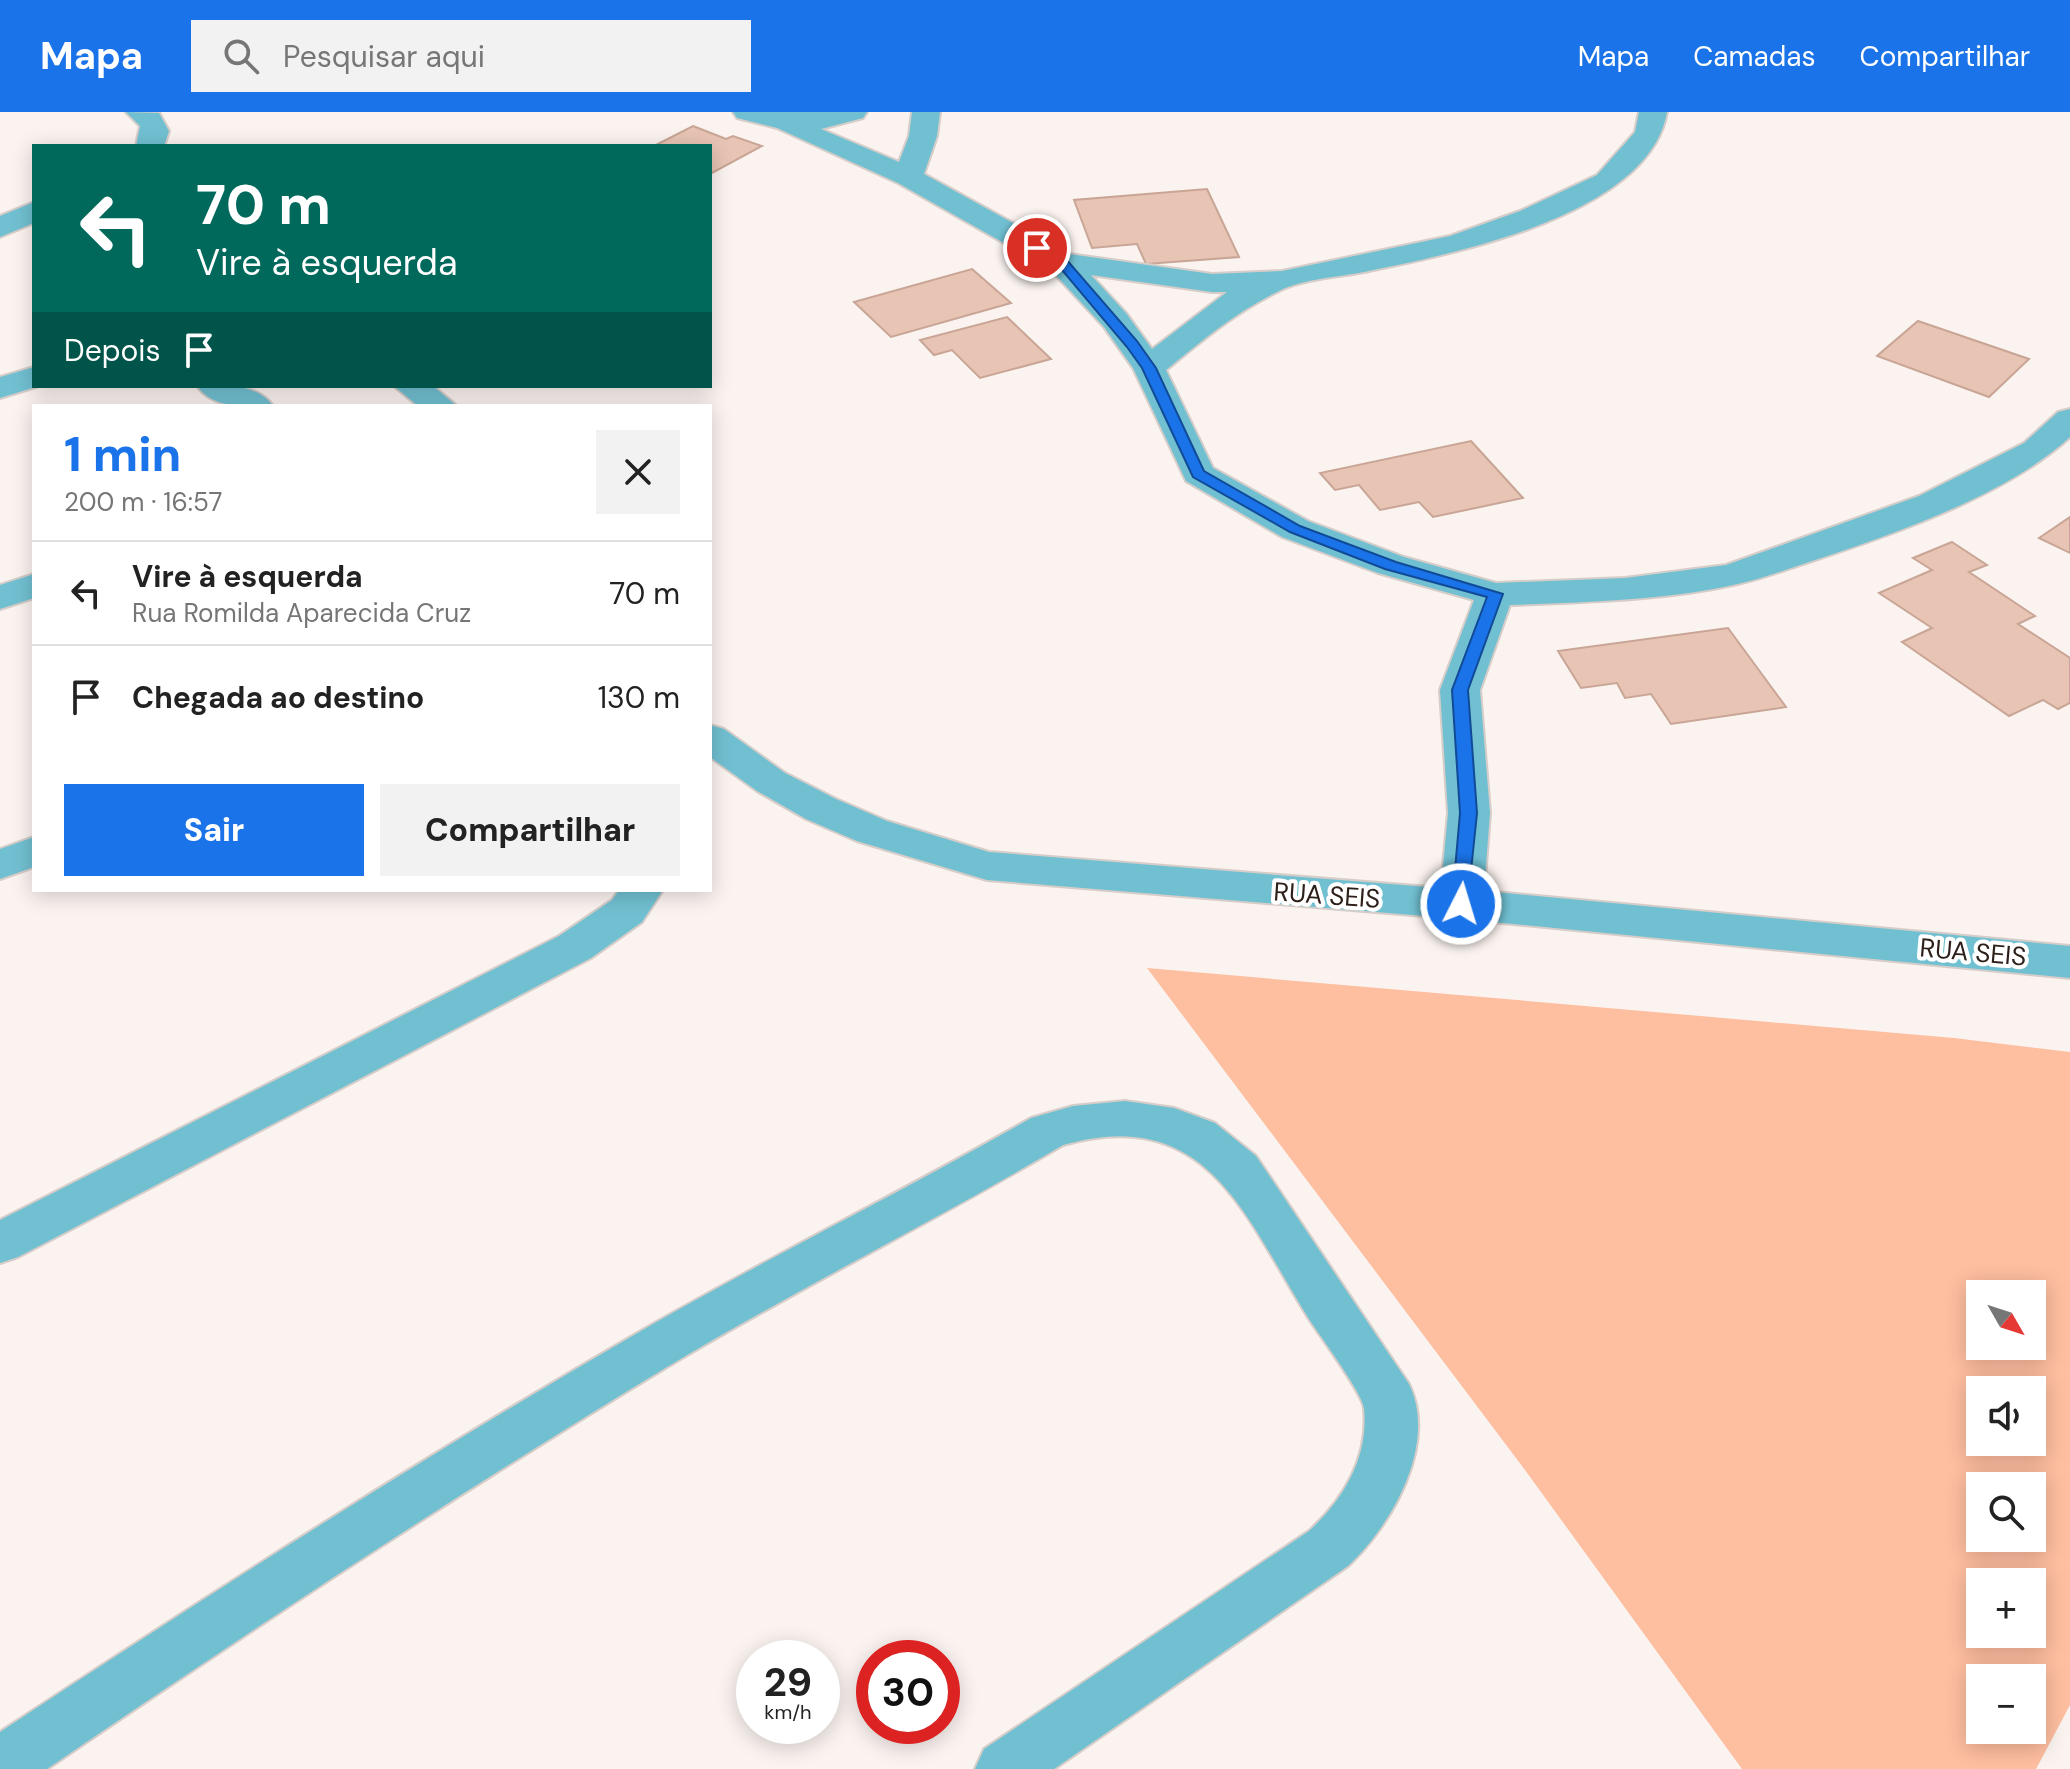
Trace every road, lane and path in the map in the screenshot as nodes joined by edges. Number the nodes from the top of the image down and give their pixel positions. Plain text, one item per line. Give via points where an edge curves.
1 (140, 112) edge
2 (747, 112) edge
3 (853, 112) edge
4 (926, 112) edge
5 (1653, 112) edge
6 (789, 125) junction
7 (151, 144) edge
8 (908, 177) junction
9 (32, 213) edge
10 (8, 239) edge
11 (1061, 262) junction
12 (1282, 280) junction
13 (1149, 368) junction
14 (32, 378) edge
15 (0, 388) edge
16 (218, 388) edge
17 (414, 388) edge
18 (252, 404) edge
19 (437, 404) edge
20 (2070, 419) edge
21 (32, 586) edge
22 (1495, 594) junction
23 (0, 598) edge
24 (712, 739) edge
25 (32, 852) edge
26 (0, 865) edge
27 (639, 892) edge
28 (1461, 904) junction
29 (2070, 962) edge
30 (0, 1243) edge
31 (0, 1766) edge
32 (1005, 1769) edge

1 - 7 street via 155,128
2 - 6 street
3 - 6 street
4 - 8 street
5 - 12 street via 1649,134 1607,181 1531,217 1458,243
6 - 8 street
8 - 11 street
9 - 10 street
11 - 12 street via 1212,283
11 - 13 street via 1115,320
12 - 13 street via 1234,300
13 - 22 street via 1198,474 1295,529 1391,565
14 - 15 street
16 - 18 street
17 - 19 street
20 - 22 street via 2036,450 1932,504 1731,575 1625,589
21 - 23 street
22 - 28 street via 1460,690 1469,813
24 - 28 street, RUA SEIS via 771,782 821,809 872,831 987,866
25 - 26 street
27 - 30 street via 618,919 575,947
28 - 29 street, RUA SEIS
31 - 32 street via 449,1473 841,1242 1048,1131 1079,1121 1146,1119 1200,1137 1240,1171 1390,1400 1387,1460 1355,1521 1326,1549

